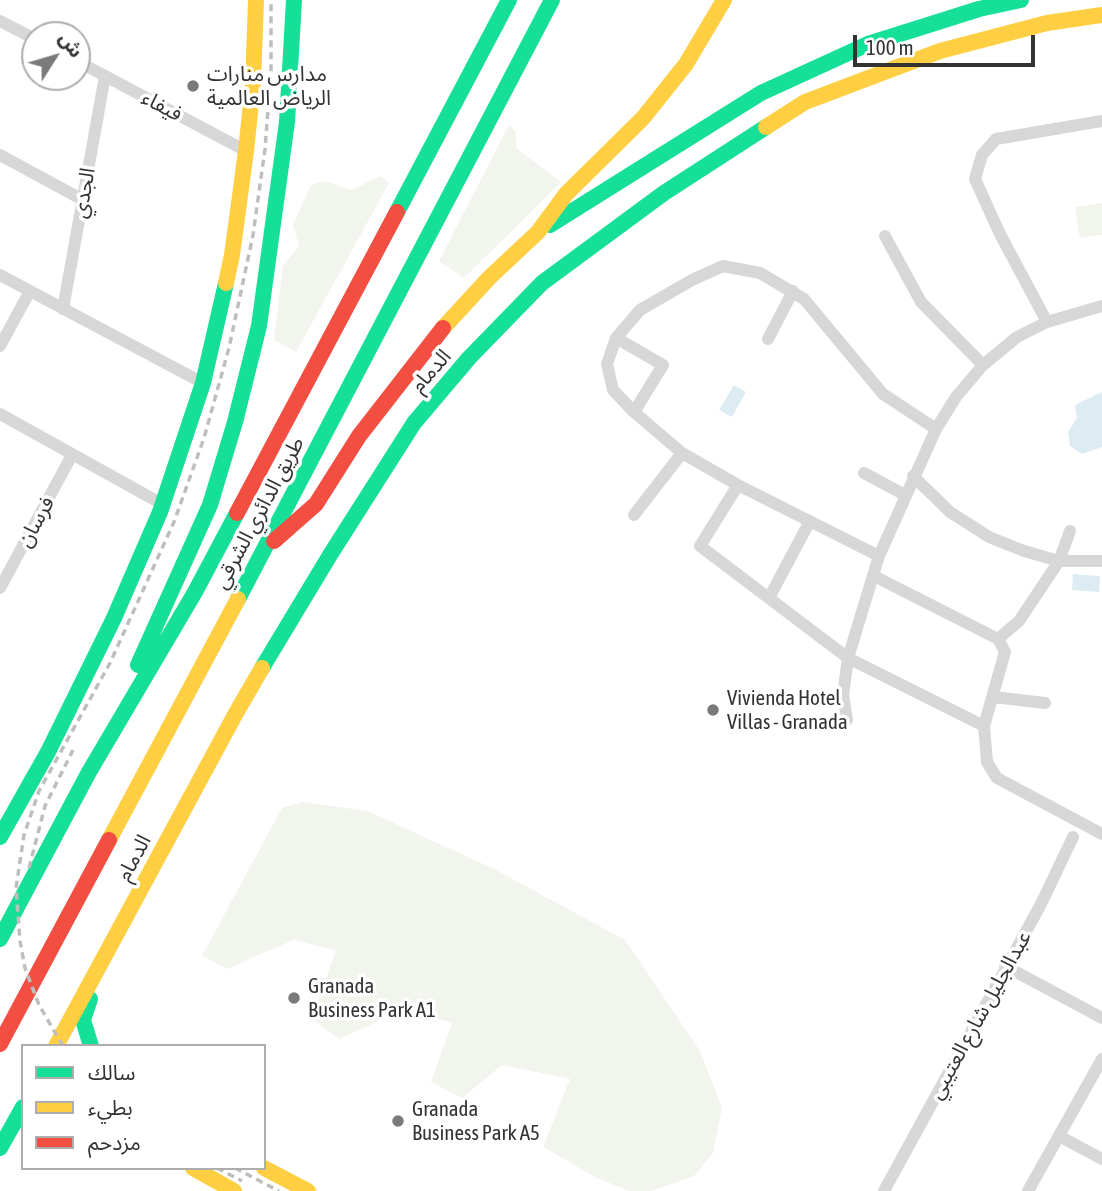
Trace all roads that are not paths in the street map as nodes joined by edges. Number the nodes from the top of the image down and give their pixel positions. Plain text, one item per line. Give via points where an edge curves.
1 (257, 0) edge
2 (294, 0) edge
3 (509, 0) edge
4 (552, 0) edge
5 (724, 0) edge
6 (1021, 0) edge
7 (1102, 15) edge
8 (0, 20) edge
9 (21, 31) edge
10 (91, 68) edge
11 (105, 76) junction
12 (1102, 121) edge
13 (246, 151) junction
14 (0, 155) edge
15 (83, 200) junction
16 (538, 232) junction
17 (885, 236) dead end
18 (0, 275) edge
19 (30, 291) junction
20 (793, 291) junction
21 (1102, 306) edge
22 (63, 309) junction
23 (1047, 322) junction
24 (615, 338) junction
25 (768, 339) dead end
26 (0, 346) edge
27 (983, 365) junction
28 (203, 383) junction
29 (634, 412) junction
30 (0, 414) edge
31 (936, 429) junction
32 (682, 453) junction
33 (72, 455) junction
34 (864, 474) dead end
35 (913, 476) junction
36 (738, 485) junction
37 (905, 495) junction
38 (162, 504) junction
39 (634, 515) dead end
40 (810, 521) junction
41 (1070, 531) dead end
42 (264, 550) junction
43 (879, 556) junction
44 (1059, 561) junction
45 (1102, 561) edge
46 (874, 576) junction
47 (0, 588) edge
48 (769, 598) junction
49 (998, 639) junction
50 (848, 658) junction
51 (993, 697) junction
52 (1045, 703) dead end
53 (847, 720) dead end
54 (984, 726) junction
55 (89, 772) junction
56 (1102, 834) edge
57 (0, 837) edge
58 (1073, 837) dead end
59 (0, 939) edge
60 (102, 963) junction
61 (1005, 966) junction
62 (1102, 1018) edge
63 (0, 1044) edge
64 (57, 1044) edge
65 (90, 1044) edge
66 (1102, 1059) edge
67 (21, 1111) edge
68 (1059, 1136) junction
69 (21, 1137) edge
70 (0, 1148) edge
71 (0, 1155) edge
72 (1102, 1158) edge
73 (266, 1169) edge
74 (197, 1170) edge
75 (234, 1191) edge
76 (308, 1191) edge
77 (884, 1191) edge
78 (1028, 1191) edge

1 - 13 main road
2 - 55 main road via 287,121 273,229 259,326 235,422 210,505
3 - 55 main road, طريق الدائري الشرقي via 195,592
4 - 42 main road, طريق الدائري الشرقي
5 - 16 main road via 686,64 643,118 566,194
6 - 16 main road via 868,44 761,93
7 - 60 main road, الدمام via 1047,23 940,51 805,102 664,193 542,283 414,423 236,713
8 - 9 street
10 - 11 street, فيفاء
11 - 13 street, فيفاء
11 - 15 street, الجدي
12 - 23 street via 996,139 982,155 975,179
13 - 28 main road via 232,255
14 - 15 street
15 - 22 street, الجدي
16 - 42 main road via 430,342 359,436 316,504
17 - 27 street via 921,302
18 - 19 street
19 - 22 street
19 - 26 street
20 - 24 street via 760,273 723,266 640,310
20 - 25 street
20 - 31 street via 883,394
21 - 23 street
22 - 28 street
23 - 27 street via 1017,337
24 - 29 street via 607,364 613,390
24 - 29 street via 663,365
27 - 31 street
28 - 38 main road
29 - 32 street
30 - 33 street
31 - 35 street
32 - 36 street
32 - 39 street
33 - 38 street
33 - 47 street, فرسان
34 - 37 street
35 - 37 street
35 - 44 street via 950,512 989,537
36 - 40 street
36 - 48 street via 700,547
37 - 43 street
38 - 57 main road via 102,642
40 - 43 street
40 - 48 street
41 - 44 street
42 - 63 main road, طريق الدائري الشرقي
43 - 46 street
44 - 45 street
44 - 49 street via 1019,621
46 - 49 street
46 - 50 street
48 - 50 street
49 - 51 street via 1005,652
50 - 53 street via 843,695
50 - 54 street
51 - 52 street
51 - 54 street
54 - 56 street via 987,762 997,778
55 - 59 main road, طريق الدائري الشرقي
58 - 61 street, عبدالجليل شارع العتيبي
60 - 64 main road, الدمام
60 - 65 main road via 82,1020
61 - 62 street
61 - 77 street, عبدالجليل شارع العتيبي
66 - 68 street
67 - 70 main road
68 - 72 street
68 - 78 street
69 - 71 main road
73 - 76 main road
74 - 75 main road

